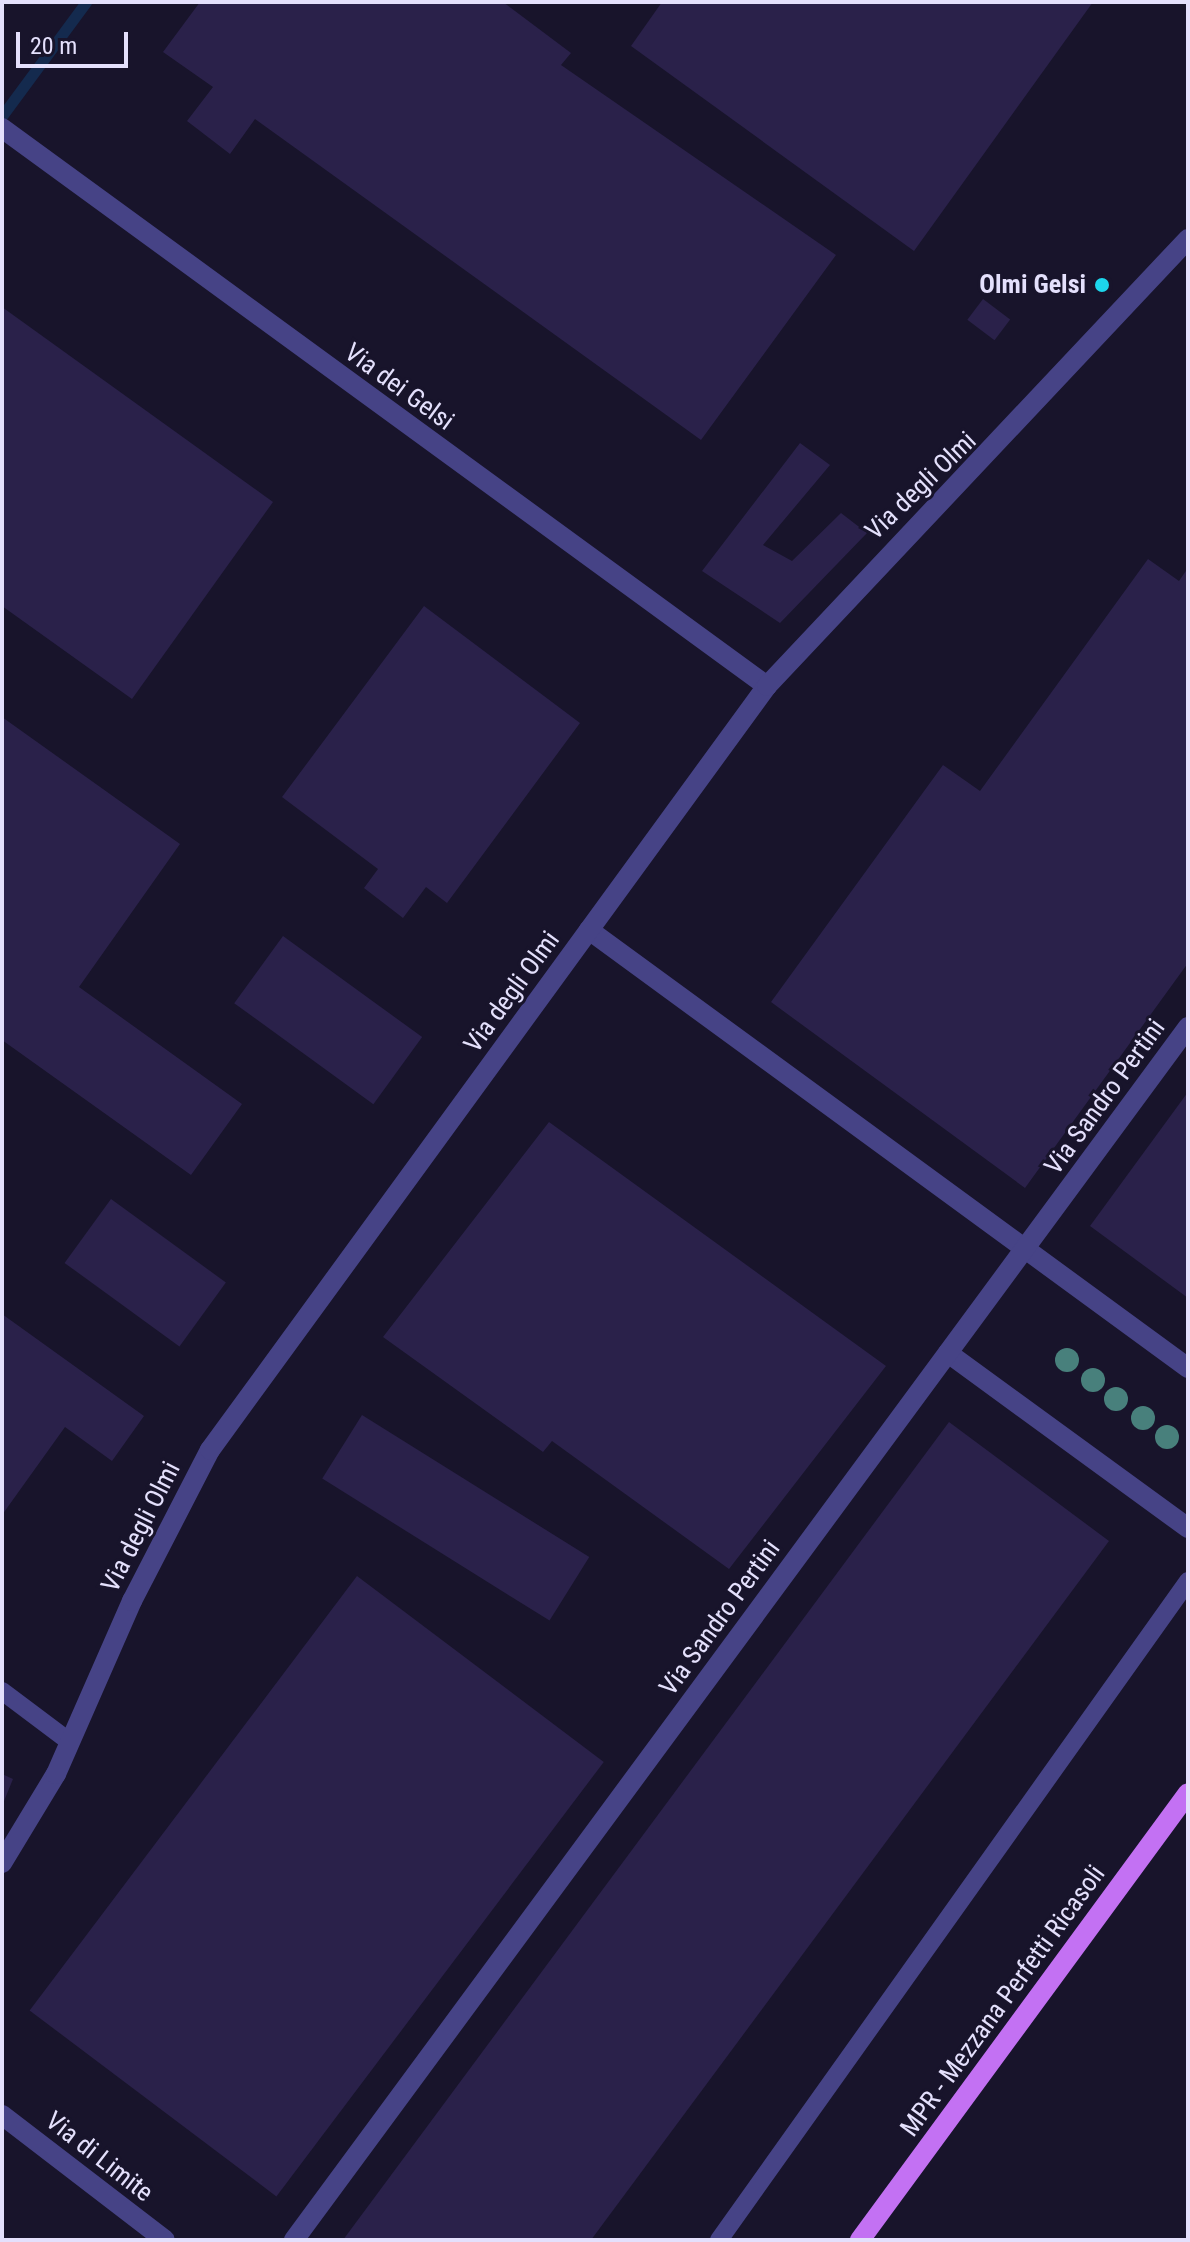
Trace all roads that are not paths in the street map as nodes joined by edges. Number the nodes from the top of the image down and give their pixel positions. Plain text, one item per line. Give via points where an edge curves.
1 (2, 128) edge
2 (1188, 239) edge
3 (767, 686) junction
4 (589, 930) junction
5 (1188, 1027) edge
6 (1025, 1248) junction
7 (948, 1353) junction
8 (1188, 1368) edge
9 (1188, 1528) edge
10 (1188, 1581) edge
11 (2, 1691) edge
12 (70, 1742) junction
13 (1188, 1793) edge
14 (2, 1863) edge
15 (2, 2115) edge
16 (165, 2240) edge
17 (294, 2240) edge
18 (719, 2240) edge
19 (860, 2240) edge

1 - 3 street, Via dei Gelsi
2 - 3 street, Via degli Olmi
3 - 4 street, Via degli Olmi
4 - 6 street
4 - 12 street, Via degli Olmi via 210,1450
5 - 6 street, Via Sandro Pertini
6 - 7 street, Via Sandro Pertini
6 - 8 street
7 - 9 street
7 - 17 street, Via Sandro Pertini
10 - 18 lane
11 - 12 lane
12 - 14 street, Via degli Olmi
13 - 19 main road, MPR - Mezzana Perfetti Ricasoli
15 - 16 street, Via di Limite

